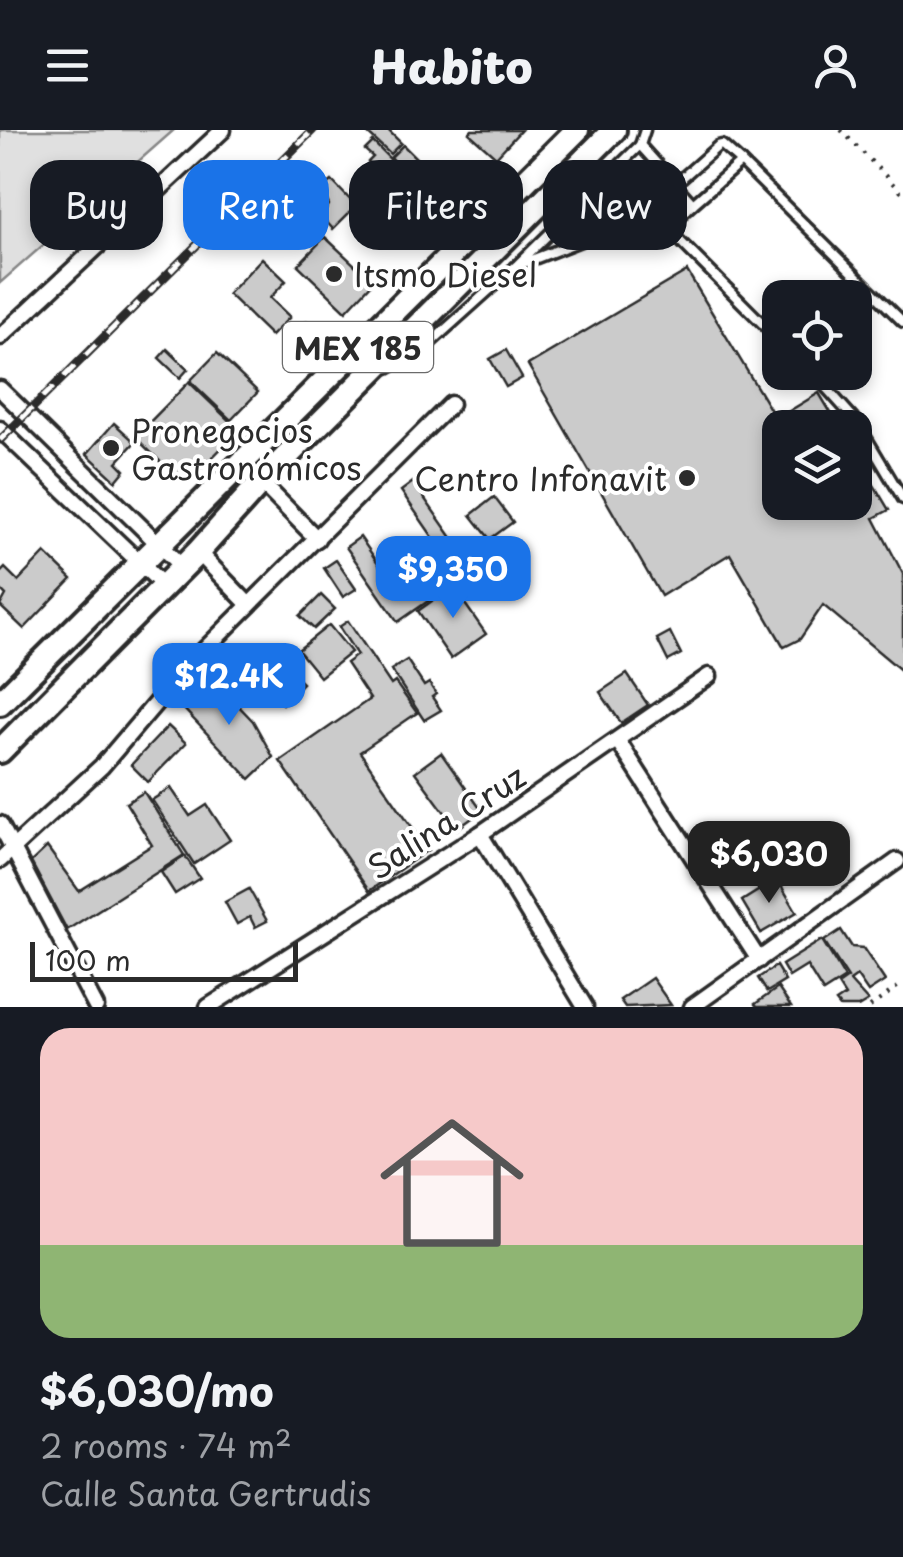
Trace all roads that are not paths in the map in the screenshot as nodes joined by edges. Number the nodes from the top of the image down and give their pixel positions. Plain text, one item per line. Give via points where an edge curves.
1 (222, 130) edge
2 (577, 130) edge
3 (614, 130) edge
4 (645, 130) edge
5 (640, 145) junction
6 (653, 160) edge
7 (741, 162) junction
8 (687, 173) edge
9 (687, 198) edge
10 (693, 204) junction
11 (687, 210) edge
12 (687, 248) edge
13 (557, 250) edge
14 (516, 266) junction
15 (903, 322) edge
16 (762, 323) edge
17 (0, 337) edge
18 (360, 384) junction
19 (0, 389) edge
20 (828, 390) edge
21 (451, 404) dead end
22 (0, 429) edge
23 (261, 482) junction
24 (903, 499) edge
25 (317, 538) junction
26 (158, 545) junction
27 (190, 559) junction
28 (140, 564) junction
29 (164, 586) junction
30 (249, 605) junction
31 (710, 676) dead end
32 (0, 703) edge
33 (618, 741) junction
34 (0, 751) edge
35 (0, 824) edge
36 (480, 834) junction
37 (12, 849) junction
38 (0, 860) edge
39 (898, 860) dead end
40 (758, 960) junction
41 (96, 1007) edge
42 (208, 1007) edge
43 (585, 1007) edge
44 (692, 1007) edge

1 - 17 street
2 - 26 main road, MEX 185
3 - 18 main road, MEX 185
4 - 5 lane
5 - 6 lane
5 - 14 lane
7 - 8 lane via 718,146
7 - 10 lane
7 - 15 lane
9 - 10 lane
10 - 11 lane
12 - 16 lane
13 - 14 lane
14 - 18 lane via 427,346
18 - 23 main road, MEX 185
19 - 26 street
20 - 24 lane via 857,422
21 - 25 street
22 - 28 street
23 - 25 street
23 - 27 main road, MEX 185
25 - 30 street
26 - 27 street
26 - 28 main road, MEX 185
27 - 29 main road, MEX 185
27 - 30 street
28 - 29 street
28 - 32 main road, MEX 185
29 - 34 main road, MEX 185
30 - 37 street via 102,766
31 - 33 street, Salina Cruz
33 - 36 street, Salina Cruz
33 - 40 street
35 - 37 street
36 - 42 street, Salina Cruz
36 - 43 street
37 - 38 street
37 - 41 street
39 - 40 street
40 - 44 street

